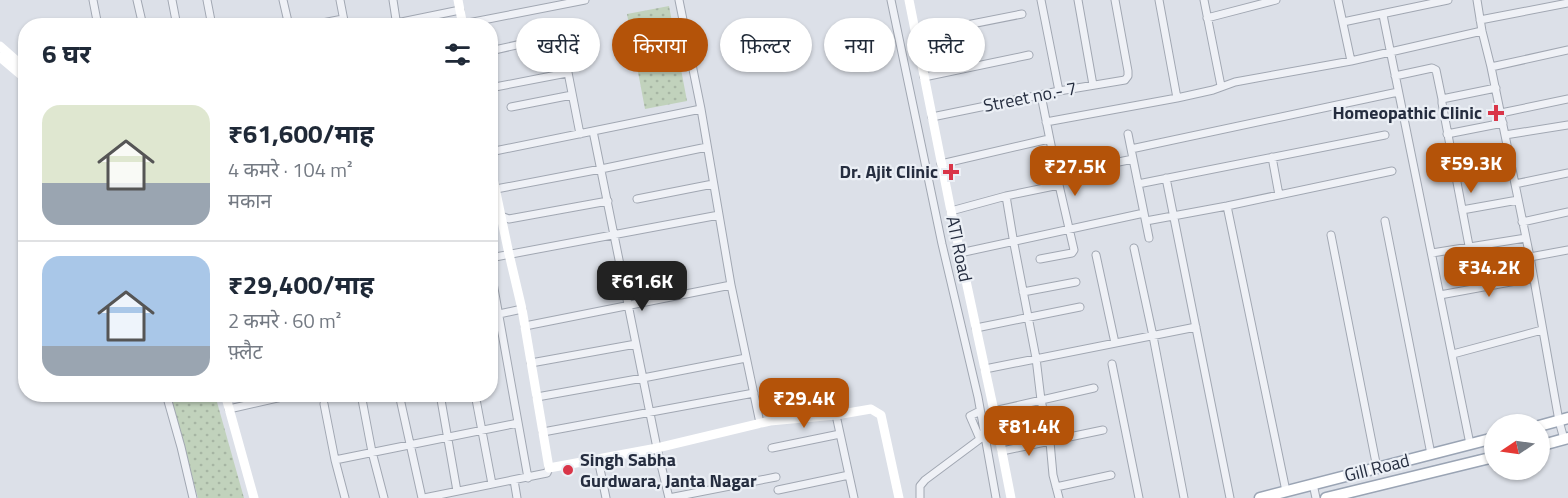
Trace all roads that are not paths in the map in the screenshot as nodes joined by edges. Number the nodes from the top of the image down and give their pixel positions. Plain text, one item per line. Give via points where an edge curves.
1 (93, 0) edge
2 (137, 0) edge
3 (172, 0) edge
4 (207, 0) edge
5 (283, 0) edge
6 (340, 0) edge
7 (393, 0) edge
8 (585, 0) edge
9 (679, 0) edge
10 (891, 0) edge
11 (909, 0) edge
12 (1041, 0) edge
13 (1078, 0) edge
14 (1115, 0) edge
15 (1159, 0) edge
16 (1204, 0) edge
17 (1276, 0) edge
18 (1338, 0) edge
19 (1449, 0) edge
20 (1477, 0) edge
21 (1568, 3) edge
22 (459, 5) edge
23 (1022, 14) dead end
24 (1383, 15) junction
25 (96, 18) edge
26 (141, 18) edge
27 (175, 18) edge
28 (210, 18) edge
29 (287, 18) edge
30 (343, 18) edge
31 (396, 18) edge
32 (417, 18) edge
33 (497, 18) edge
34 (913, 18) edge
35 (1207, 18) junction
36 (1480, 20) junction
37 (985, 21) edge
38 (1343, 22) junction
39 (1482, 31) junction
40 (0, 46) edge
41 (498, 49) edge
42 (1568, 50) edge
43 (1390, 51) junction
44 (1029, 55) dead end
45 (0, 57) edge
46 (1351, 61) junction
47 (18, 62) edge
48 (1491, 67) junction
49 (18, 72) edge
50 (923, 72) edge
51 (567, 74) junction
52 (1395, 76) junction
53 (924, 77) junction
54 (1093, 85) junction
55 (1221, 86) junction
56 (498, 87) edge
57 (1496, 88) junction
58 (1059, 91) junction
59 (1398, 92) junction
60 (572, 95) junction
61 (1041, 95) junction
62 (1177, 98) junction
63 (1443, 99) junction
64 (1568, 99) edge
65 (511, 107) dead end
66 (701, 109) junction
67 (1501, 113) junction
68 (932, 117) junction
69 (1046, 122) junction
70 (1503, 123) junction
71 (1568, 125) edge
72 (593, 131) junction
73 (580, 134) junction
74 (1128, 134) dead end
75 (1447, 134) junction
76 (1385, 135) dead end
77 (1505, 135) junction
78 (1049, 139) junction
79 (707, 147) junction
80 (1131, 149) junction
81 (498, 150) edge
82 (1272, 157) junction
83 (1133, 159) junction
84 (1510, 161) junction
85 (942, 164) junction
86 (601, 169) junction
87 (1392, 171) dead end
88 (1568, 172) edge
89 (1454, 174) junction
90 (1057, 175) junction
91 (1166, 178) junction
92 (713, 184) junction
93 (1138, 184) junction
94 (1515, 184) junction
95 (1059, 185) junction
96 (498, 186) edge
97 (1279, 195) junction
98 (1006, 196) junction
99 (637, 200) dead end
100 (1518, 200) junction
101 (608, 201) junction
102 (498, 204) edge
103 (1227, 206) junction
104 (1462, 210) junction
105 (951, 211) junction
106 (1568, 212) edge
107 (718, 215) junction
108 (501, 216) junction
109 (1174, 216) junction
110 (498, 217) edge
111 (1145, 217) junction
112 (1385, 221) dead end
113 (1522, 222) junction
114 (1069, 228) junction
115 (614, 235) junction
116 (1331, 235) dead end
117 (1149, 238) dead end
118 (1526, 238) junction
119 (1013, 242) junction
120 (1470, 247) junction
121 (1134, 248) dead end
122 (1568, 250) edge
123 (960, 253) junction
124 (1432, 253) junction
125 (509, 254) junction
126 (1096, 255) dead end
127 (498, 256) edge
128 (1530, 257) junction
129 (1041, 259) dead end
130 (1533, 278) junction
131 (1076, 282) dead end
132 (731, 285) junction
133 (1477, 288) junction
134 (1023, 292) junction
135 (1440, 296) junction
136 (498, 304) edge
137 (628, 306) junction
138 (1080, 307) dead end
139 (522, 309) junction
140 (500, 314) junction
141 (1028, 318) junction
142 (525, 326) junction
143 (1196, 327) junction
144 (976, 328) junction
145 (1542, 330) junction
146 (1153, 336) junction
147 (1115, 343) junction
148 (636, 344) junction
149 (1453, 354) junction
150 (746, 358) junction
151 (1036, 358) junction
152 (531, 363) junction
153 (1112, 364) dead end
154 (985, 369) junction
155 (643, 378) junction
156 (1094, 388) dead end
157 (754, 393) junction
158 (537, 396) junction
159 (1041, 400) junction
160 (168, 402) edge
161 (227, 402) edge
162 (260, 402) edge
163 (363, 402) edge
164 (401, 402) edge
165 (442, 402) edge
166 (476, 402) edge
167 (324, 404) dead end
168 (229, 409) junction
169 (980, 411) junction
170 (994, 411) junction
171 (650, 413) junction
172 (836, 415) junction
173 (1564, 420) edge
174 (518, 423) junction
175 (760, 423) junction
176 (1103, 430) dead end
177 (482, 432) junction
178 (543, 432) junction
179 (840, 434) junction
180 (448, 436) junction
181 (1566, 439) edge
182 (1050, 440) junction
183 (1484, 440) edge
184 (1550, 443) edge
185 (410, 444) junction
186 (1470, 444) junction
187 (657, 448) junction
188 (772, 448) dead end
189 (1002, 450) junction
190 (372, 452) junction
191 (1431, 454) junction
192 (598, 459) junction
193 (1484, 459) edge
194 (335, 460) junction
195 (549, 468) junction
196 (1377, 468) junction
197 (849, 475) junction
198 (1111, 475) dead end
199 (776, 477) dead end
200 (528, 478) junction
201 (514, 480) junction
202 (492, 484) junction
203 (1313, 484) junction
204 (1056, 488) junction
205 (778, 490) dead end
206 (457, 491) junction
207 (1286, 491) junction
208 (433, 497) edge
209 (193, 498) edge
210 (254, 498) edge
211 (345, 498) edge
212 (384, 498) edge
213 (423, 498) edge
214 (517, 498) edge
215 (606, 498) edge
216 (669, 498) edge
217 (854, 498) edge
218 (899, 498) edge
219 (920, 498) edge
220 (996, 498) edge
221 (1011, 498) edge
222 (1059, 498) edge
223 (1139, 498) edge
224 (1184, 498) edge
225 (1230, 498) edge
226 (1260, 498) edge
227 (1316, 498) edge
228 (1326, 498) edge

1 - 25 street
2 - 26 street
3 - 27 street
4 - 28 street
5 - 29 street
6 - 30 street
7 - 31 street
8 - 33 street
9 - 66 street
10 - 169 street
11 - 34 street, ATI Road
12 - 58 street
13 - 54 street
14 - 54 street, Street no.- 7 via 1127,79
15 - 62 street
16 - 35 street
17 - 35 street
18 - 38 street
19 - 24 street
20 - 36 street
21 - 36 street
22 - 32 street
23 - 37 street
24 - 38 street
24 - 43 street
35 - 55 street
36 - 39 street
38 - 46 street
39 - 43 street
39 - 48 street
40 - 47 street
41 - 51 street via 555,38 562,44
42 - 48 street
43 - 46 street
43 - 52 street
44 - 53 street
45 - 49 street
46 - 55 street
48 - 57 street
50 - 53 street, ATI Road
51 - 56 street
51 - 60 street
52 - 59 street
52 - 63 street via 1435,69
53 - 68 street, ATI Road
54 - 58 street, Street no.- 7
55 - 62 street
57 - 63 street
57 - 67 street
58 - 61 street, Street no.- 7
59 - 80 street
59 - 124 street
60 - 65 street
60 - 73 street
61 - 68 street, Street no.- 7
61 - 69 street
62 - 69 street
63 - 75 street
64 - 67 street
66 - 72 street
66 - 79 street
67 - 70 street
68 - 85 street, ATI Road
69 - 78 street
70 - 75 street
70 - 77 street
71 - 77 street
72 - 73 street
72 - 86 street
73 - 81 street
74 - 80 street
75 - 89 street
76 - 82 street
77 - 84 street
78 - 85 street
78 - 90 street
79 - 86 street
79 - 92 street
80 - 83 street
82 - 91 street
82 - 97 street
83 - 90 street
83 - 93 street
84 - 89 street
84 - 94 street
85 - 105 street, ATI Road
86 - 96 street
86 - 101 street
87 - 97 street
88 - 94 street
89 - 104 street
90 - 95 street
91 - 93 street
91 - 109 street
92 - 99 street
92 - 107 street
93 - 111 street
94 - 100 street
95 - 98 street
95 - 114 street
97 - 103 street
98 - 105 street
98 - 119 street
100 - 104 street
100 - 113 street
101 - 108 street via 509,219
101 - 115 street
102 - 108 street
103 - 109 street
103 - 207 street
104 - 120 street
105 - 123 street, ATI Road
106 - 113 street
107 - 115 street
107 - 132 street
108 - 110 street
108 - 125 street
109 - 111 street
109 - 143 street
111 - 114 street
111 - 117 street
112 - 191 street
113 - 118 street
114 - 119 street
114 - 129 street via 1074,252
115 - 125 street
115 - 137 street
116 - 196 street
118 - 120 street
118 - 128 street
119 - 123 street
119 - 134 street
120 - 124 street
120 - 133 street
121 - 146 street
122 - 128 street
123 - 144 street, ATI Road
124 - 135 street
125 - 127 street
125 - 139 street
126 - 147 street
128 - 130 street
130 - 133 street
130 - 145 street
131 - 134 street
132 - 137 street
132 - 150 street
133 - 135 street
134 - 141 street
135 - 149 street
136 - 140 street
137 - 142 street
137 - 148 street
138 - 141 street
139 - 140 street
139 - 142 street
140 - 174 street
141 - 144 street
141 - 151 street
142 - 152 street
143 - 146 street
143 - 225 street
144 - 154 street, ATI Road
145 - 149 street
145 - 173 street
146 - 147 street
146 - 224 street
147 - 151 street
148 - 152 street
148 - 155 street
149 - 186 street
150 - 155 street
150 - 157 street
151 - 154 street
151 - 159 street
152 - 158 street
153 - 223 street
154 - 170 street, ATI Road
155 - 158 street
155 - 171 street
156 - 159 street
157 - 171 street
157 - 175 street
158 - 178 street
159 - 170 street
159 - 182 street
160 - 209 street
161 - 168 street
162 - 168 street
163 - 190 street
164 - 185 street
165 - 180 street
166 - 177 street
167 - 194 street
168 - 210 street
169 - 219 street via 970,416 980,439 925,480 920,486
169 - 220 street
170 - 189 street, ATI Road
171 - 178 street
171 - 187 street
172 - 175 street
172 - 179 street
172 - 218 street via 871,409 881,415
173 - 181 street
174 - 177 street
174 - 200 street
175 - 187 street
176 - 182 street
177 - 180 street
177 - 202 street
178 - 195 street
179 - 188 street
179 - 197 street
180 - 185 street
180 - 206 street
181 - 184 main road
182 - 189 street
182 - 204 street
183 - 186 main road, Gill Road
185 - 190 street
185 - 213 street
186 - 191 main road, Gill Road
187 - 192 street
187 - 216 street
189 - 221 street, ATI Road
190 - 194 street
190 - 212 street
191 - 196 main road, Gill Road
192 - 195 street
192 - 215 street
193 - 228 main road, Gill Road
194 - 211 street
195 - 200 street via 547,473
196 - 203 main road, Gill Road
197 - 205 street
197 - 217 street
198 - 204 street
199 - 216 street
200 - 201 street
201 - 202 street
201 - 214 street
202 - 206 street
203 - 207 main road, Gill Road
203 - 227 street
204 - 222 street
206 - 208 street
207 - 226 main road, Gill Road
208 - 213 street

